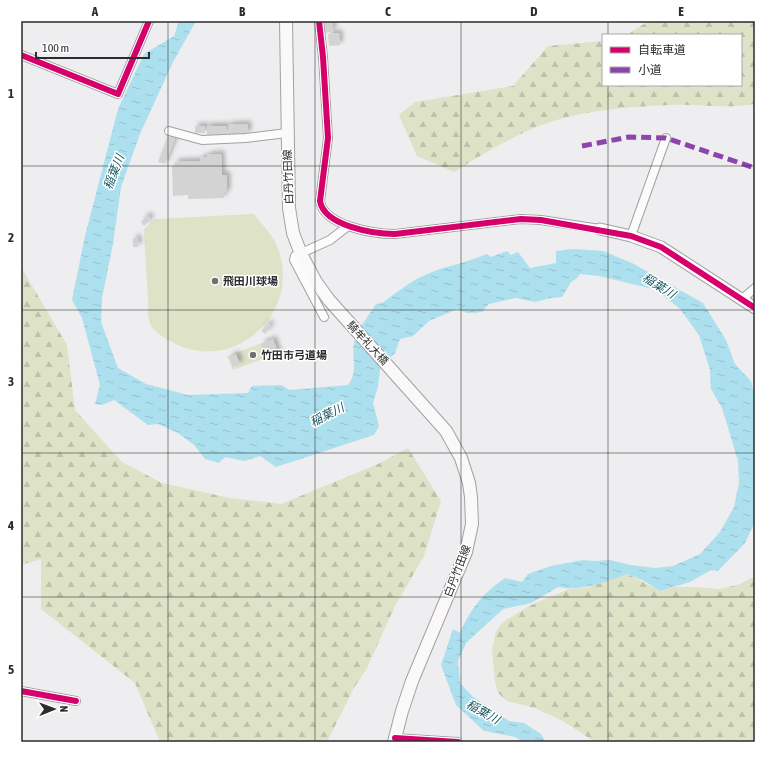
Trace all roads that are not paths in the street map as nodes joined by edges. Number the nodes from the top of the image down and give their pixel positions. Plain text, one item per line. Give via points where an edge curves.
1 (149, 21) edge
2 (286, 21) edge
3 (319, 21) edge
4 (21, 55) edge
5 (169, 131) dead end
6 (287, 133) junction
7 (666, 138) dead end
8 (348, 226) junction
9 (600, 229) joint
10 (631, 236) junction
11 (301, 254) junction
12 (755, 288) edge
13 (741, 300) junction
14 (755, 308) edge
15 (324, 317) dead end
16 (344, 317) joint
17 (392, 369) joint
18 (21, 691) edge
19 (76, 701) dead end
20 (394, 740) edge
21 (458, 742) edge

1 - 4 street via 118,94
2 - 6 main road, 白丹竹田線
3 - 8 street via 328,138 320,204 329,216
5 - 6 street via 202,140
6 - 11 main road, 白丹竹田線 via 289,208 293,233
7 - 10 street
8 - 9 street via 377,234 388,234 521,219
8 - 11 street via 330,240
9 - 10 street
10 - 13 street via 661,248
11 - 15 street via 295,256 295,265
11 - 16 main road, 白丹竹田線 via 316,282
12 - 13 street
13 - 14 street
16 - 17 main road, 騎牟礼大橋
17 - 20 main road, 白丹竹田線 via 436,418 455,444 472,497 472,524 466,552 412,682
18 - 19 street
20 - 21 street

